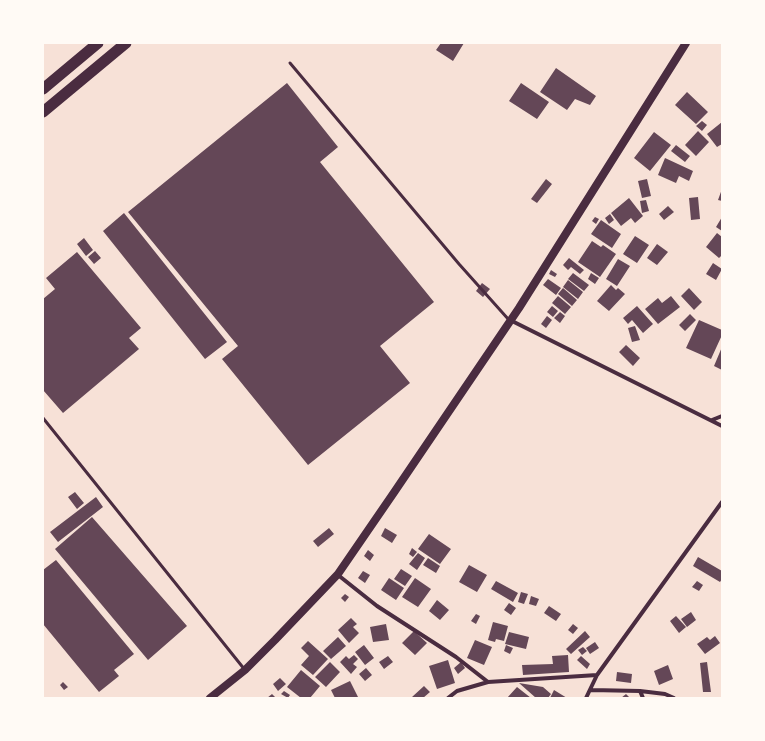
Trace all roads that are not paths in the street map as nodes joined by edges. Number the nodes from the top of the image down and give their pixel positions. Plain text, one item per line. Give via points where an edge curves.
1 (98, 43) edge
2 (126, 43) edge
3 (686, 43) edge
4 (290, 63) dead end
5 (43, 89) edge
6 (43, 112) edge
7 (510, 320) junction
8 (722, 416) edge
9 (43, 418) edge
10 (712, 420) junction
11 (722, 426) edge
12 (722, 502) edge
13 (338, 574) junction
14 (244, 670) junction
15 (597, 675) junction
16 (488, 682) junction
17 (591, 690) junction
18 (640, 691) junction
19 (210, 698) edge
20 (448, 698) edge
21 (586, 698) edge
22 (643, 698) edge
23 (674, 698) edge

1 - 5 highway
2 - 6 highway
3 - 7 main road
4 - 7 lane via 459,264
7 - 10 street
7 - 13 main road
8 - 10 street
9 - 14 lane
10 - 11 street
12 - 15 street
13 - 14 main road
13 - 16 street via 377,606 456,657
14 - 19 main road
15 - 16 street
15 - 17 street
16 - 20 street via 457,691
17 - 18 street
17 - 21 street
18 - 22 street
18 - 23 street via 665,694

